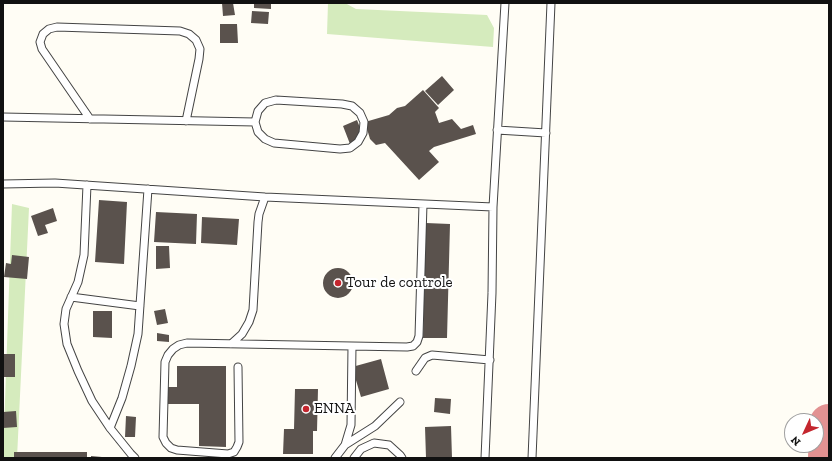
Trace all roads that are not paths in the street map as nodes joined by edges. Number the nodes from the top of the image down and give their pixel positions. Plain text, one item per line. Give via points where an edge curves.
1 (505, 3) edge
2 (551, 3) edge
3 (3, 117) edge
4 (90, 119) junction
5 (186, 121) junction
6 (255, 122) junction
7 (497, 130) junction
8 (546, 133) junction
9 (3, 184) edge
10 (87, 185) junction
11 (148, 189) junction
12 (265, 197) junction
13 (423, 204) junction
14 (493, 207) junction
15 (71, 297) junction
16 (140, 306) junction
17 (231, 344) junction
18 (352, 346) junction
19 (490, 360) junction
20 (238, 367) dead end
21 (416, 371) dead end
22 (400, 402) dead end
23 (110, 428) junction
24 (345, 445) junction
25 (135, 458) edge
26 (335, 458) edge
27 (354, 458) edge
28 (402, 458) edge
29 (485, 458) edge
30 (532, 458) edge

1 - 7 lane
2 - 8 lane
3 - 4 lane
4 - 5 lane
4 - 5 lane via 42,49 40,42 43,34 49,29 57,27 180,31 189,34 196,40 200,49
5 - 6 lane
6 - 6 lane via 258,132 274,143 340,149 350,148 358,142 363,133 364,122 360,113 352,106 276,100 261,107
7 - 8 lane
7 - 14 lane
8 - 30 lane
9 - 10 lane
10 - 11 lane
10 - 15 lane via 84,255 78,282
11 - 12 lane
11 - 16 lane
12 - 13 lane
12 - 17 lane via 258,222 253,310 242,334
13 - 14 lane
13 - 18 lane via 417,342 407,347
14 - 19 lane
15 - 16 lane
15 - 23 lane via 64,324 67,344 92,401
16 - 23 lane via 138,334 131,366
17 - 18 lane
17 - 20 lane via 179,344 168,355 165,362 163,437 171,448 228,454 238,448
18 - 24 lane via 351,425
19 - 21 lane via 432,354 425,358
19 - 29 lane
22 - 24 lane via 375,426
23 - 25 lane
24 - 26 lane
27 - 28 lane via 361,449 374,443 389,445

